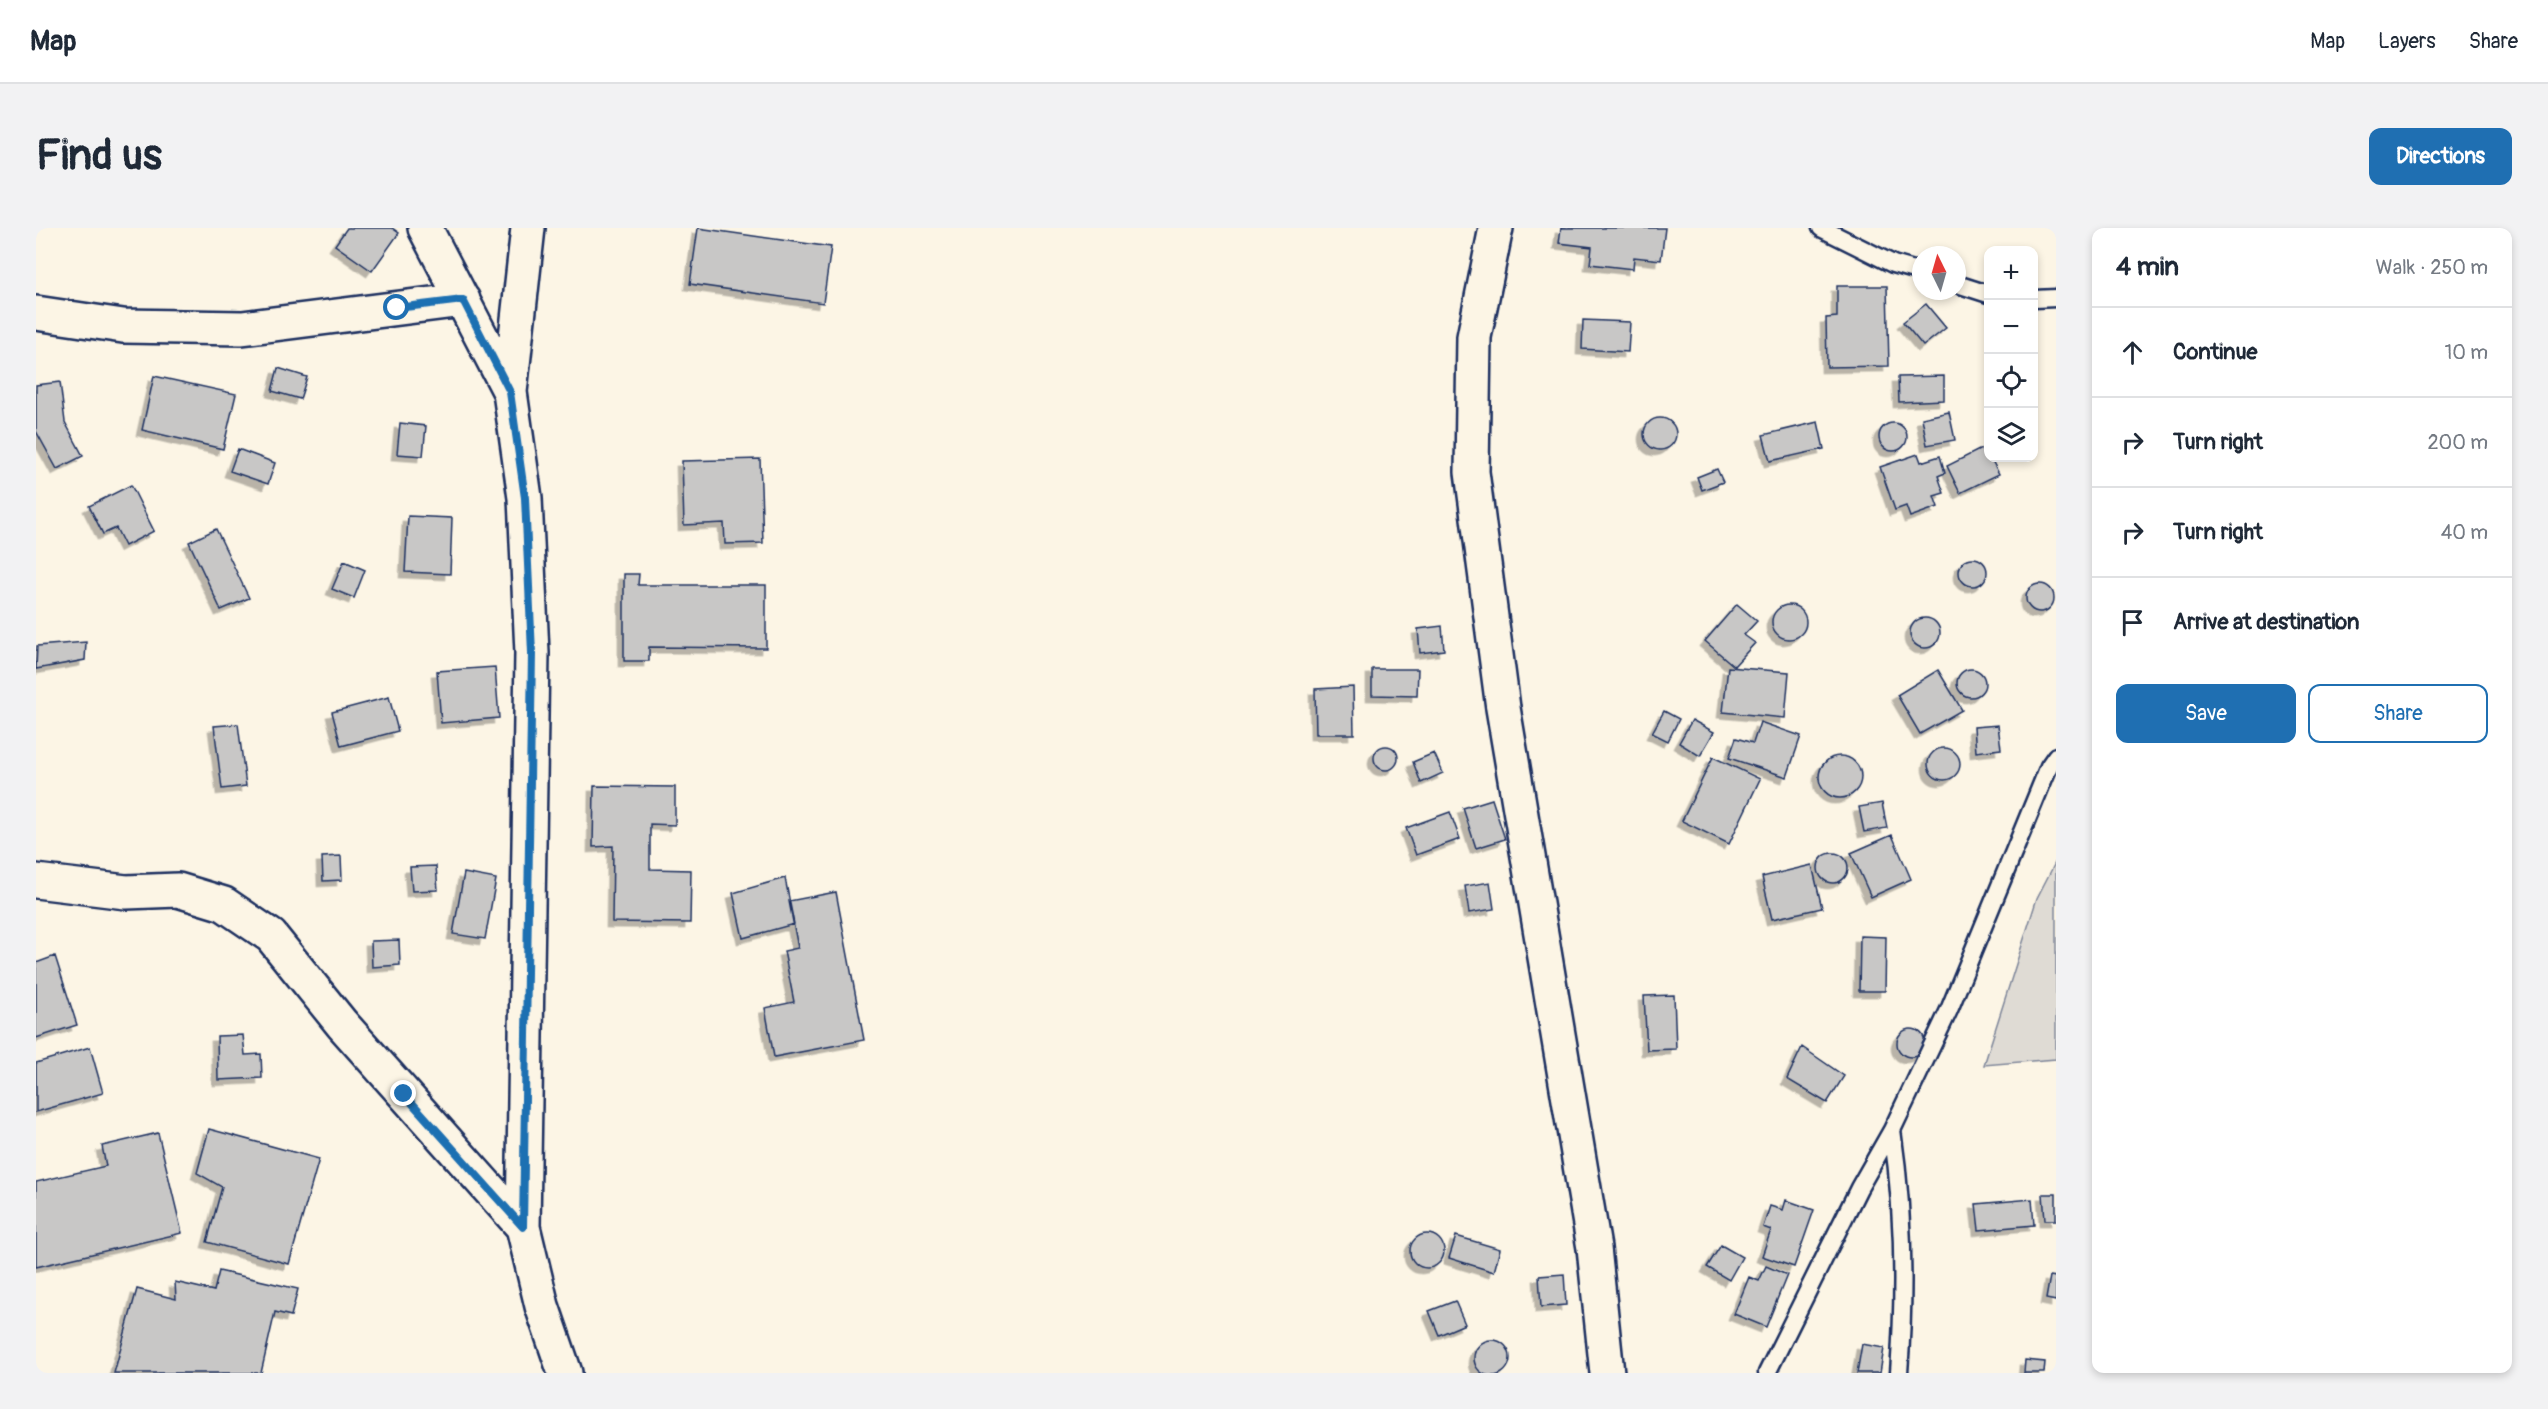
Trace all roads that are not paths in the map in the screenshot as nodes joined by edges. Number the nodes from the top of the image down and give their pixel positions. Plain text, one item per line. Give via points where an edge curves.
1 (425, 228) edge
2 (528, 228) edge
3 (1496, 228) edge
4 (1821, 228) edge
5 (1912, 269) edge
6 (1966, 287) edge
7 (1984, 292) edge
8 (2056, 298) edge
9 (2038, 299) edge
10 (463, 300) junction
11 (36, 313) edge
12 (510, 392) junction
13 (2056, 756) edge
14 (36, 880) edge
15 (1892, 1130) junction
16 (523, 1227) junction
17 (565, 1373) edge
18 (1607, 1373) edge
19 (1767, 1373) edge
20 (1899, 1373) edge

1 - 10 street
2 - 12 street
3 - 18 street via 1474,337 1472,472 1503,708 1594,1248
4 - 5 lane
6 - 7 lane
8 - 9 lane
10 - 11 street via 242,328 123,326
10 - 12 street
12 - 16 street via 525,498 532,653
13 - 15 lane via 2007,863 1949,1010
14 - 16 street via 126,892 178,890 224,904 271,936 342,1024
15 - 19 lane
15 - 20 lane via 1903,1231 1904,1306
16 - 17 street via 542,1306

